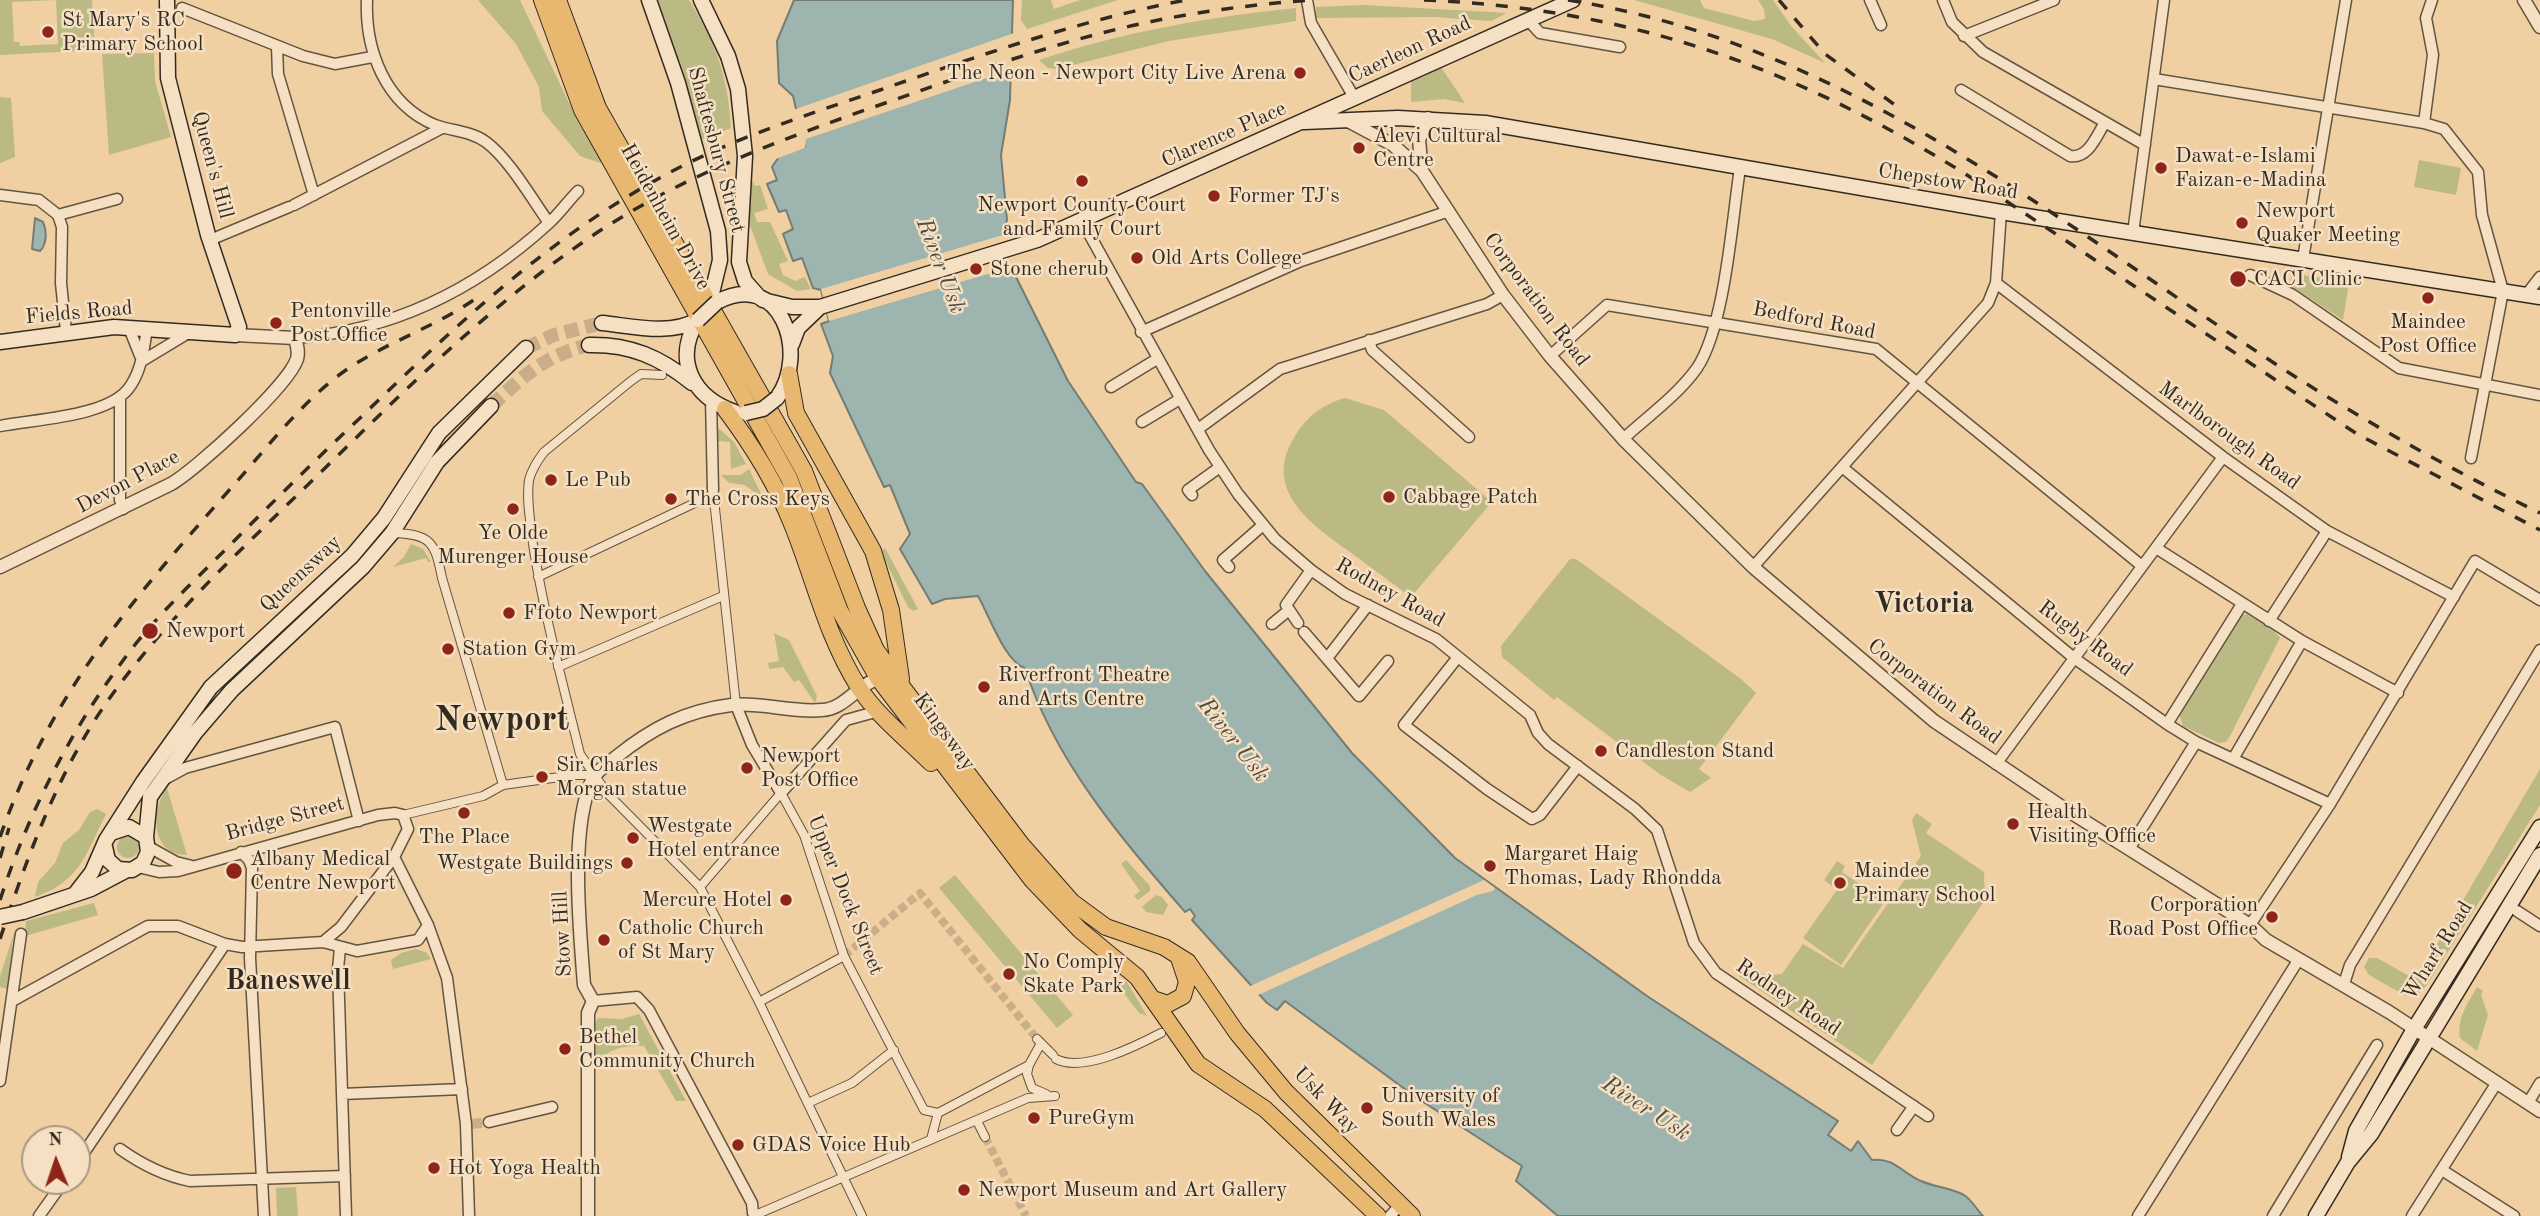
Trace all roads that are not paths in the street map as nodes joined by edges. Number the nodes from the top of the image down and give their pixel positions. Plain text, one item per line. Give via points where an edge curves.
1 (167, 0) edge
2 (367, 0) edge
3 (531, 0) edge
4 (542, 0) edge
5 (558, 0) edge
6 (565, 0) edge
7 (649, 0) edge
8 (701, 0) edge
9 (1307, 0) edge
10 (1573, 0) edge
11 (1870, 0) edge
12 (1943, 0) edge
13 (2015, 0) edge
14 (2054, 0) edge
15 (2164, 0) edge
16 (2346, 0) edge
17 (2432, 0) edge
18 (2524, 0) edge
19 (182, 8) dead end
20 (2021, 12) junction
21 (1527, 19) junction
22 (1881, 25) dead end
23 (2540, 27) edge
24 (1964, 36) junction
25 (276, 46) junction
26 (575, 46) junction
27 (1620, 47) dead end
28 (372, 57) junction
29 (2154, 79) junction
30 (572, 86) junction
31 (1961, 90) dead end
32 (1354, 99) junction
33 (2329, 108) junction
34 (1428, 118) junction
35 (1348, 121) junction
36 (1304, 122) junction
37 (2424, 123) junction
38 (2104, 124) junction
39 (442, 128) junction
40 (2145, 145) junction
41 (1740, 168) junction
42 (1422, 171) junction
43 (578, 191) dead end
44 (0, 195) edge
45 (314, 195) junction
46 (117, 198) dead end
47 (1449, 211) junction
48 (2001, 212) junction
49 (58, 215) junction
50 (1083, 221) junction
51 (550, 223) junction
52 (2133, 233) junction
53 (210, 240) junction
54 (2303, 260) junction
55 (2250, 275) dead end
56 (2540, 277) edge
57 (1996, 283) junction
58 (2503, 291) junction
59 (1503, 295) junction
60 (2533, 296) edge
61 (714, 297) junction
62 (762, 299) junction
63 (822, 306) junction
64 (697, 320) junction
65 (1716, 322) junction
66 (602, 323) tunnel mouth
67 (129, 328) junction
68 (154, 328) junction
69 (66, 331) junction
70 (191, 331) junction
71 (1141, 331) junction
72 (235, 335) junction
73 (295, 338) junction
74 (1369, 340) junction
75 (0, 342) edge
76 (589, 345) tunnel mouth
77 (791, 346) junction
78 (526, 348) tunnel mouth
79 (1550, 356) junction
80 (1157, 359) junction
81 (142, 361) junction
82 (789, 374) junction
83 (662, 375) dead end
84 (1917, 384) junction
85 (2485, 384) junction
86 (1111, 387) dead end
87 (699, 388) junction
88 (2540, 395) edge
89 (120, 398) junction
90 (1180, 399) junction
91 (711, 400) junction
92 (491, 406) tunnel mouth
93 (725, 409) junction
94 (1142, 422) dead end
95 (0, 426) edge
96 (1198, 429) junction
97 (1469, 437) dead end
98 (786, 438) joint
99 (1623, 439) junction
100 (770, 445) joint
101 (2223, 457) junction
102 (2471, 458) dead end
103 (1220, 467) junction
104 (1842, 467) junction
105 (713, 492) junction
106 (1192, 495) dead end
107 (123, 509) junction
108 (1264, 525) junction
109 (2327, 531) junction
110 (391, 535) junction
111 (2156, 548) junction
112 (2142, 566) junction
113 (0, 567) edge
114 (1229, 567) dead end
115 (1753, 567) junction
116 (1311, 570) junction
117 (538, 577) junction
118 (723, 596) junction
119 (2454, 597) junction
120 (2540, 600) edge
121 (2242, 604) junction
122 (1368, 606) junction
123 (1289, 611) junction
124 (2270, 621) junction
125 (1272, 624) dead end
126 (2302, 641) junction
127 (2540, 650) edge
128 (1328, 657) junction
129 (1458, 657) junction
130 (2074, 658) junction
131 (1388, 662) dead end
132 (558, 667) junction
133 (849, 671) junction
134 (878, 678) junction
135 (903, 688) junction
136 (860, 689) junction
137 (2398, 693) junction
138 (843, 703) junction
139 (736, 705) junction
140 (879, 711) junction
141 (846, 720) junction
142 (2167, 724) junction
143 (2196, 742) junction
144 (2233, 759) junction
145 (1996, 764) junction
146 (1578, 766) junction
147 (595, 775) junction
148 (158, 783) junction
149 (503, 785) junction
150 (781, 793) junction
151 (2330, 804) junction
152 (978, 813) junction
153 (403, 815) junction
154 (359, 821) junction
155 (2540, 827) edge
156 (107, 840) junction
157 (147, 842) junction
158 (2129, 849) junction
159 (241, 852) junction
160 (2540, 855) edge
161 (394, 857) junction
162 (192, 866) junction
163 (133, 869) junction
164 (700, 887) junction
165 (75, 894) junction
166 (2517, 911) dead end
167 (0, 917) edge
168 (428, 925) junction
169 (2250, 925) junction
170 (2540, 926) edge
171 (22, 934) dead end
172 (418, 940) junction
173 (323, 943) junction
174 (225, 944) junction
175 (250, 947) junction
176 (340, 948) junction
177 (438, 952) junction
178 (1178, 955) junction
179 (844, 956) junction
180 (2299, 959) junction
181 (2344, 984) junction
182 (1153, 999) junction
183 (12, 1001) junction
184 (593, 1001) junction
185 (759, 1002) junction
186 (1220, 1006) joint
187 (2414, 1029) junction
188 (1166, 1031) junction
189 (2428, 1038) junction
190 (2377, 1045) dead end
191 (894, 1050) junction
192 (1029, 1065) junction
193 (0, 1081) edge
194 (2540, 1083) edge
195 (2496, 1084) junction
196 (462, 1089) junction
197 (342, 1094) junction
198 (2381, 1103) junction
199 (2528, 1103) junction
200 (808, 1104) junction
201 (1913, 1106) junction
202 (552, 1107) dead end
203 (2540, 1111) edge
204 (938, 1114) junction
205 (1928, 1116) dead end
206 (977, 1121) junction
207 (489, 1122) tunnel mouth
208 (1897, 1130) dead end
209 (985, 1137) tunnel mouth
210 (931, 1139) junction
211 (91, 1142) edge
212 (120, 1149) dead end
213 (2442, 1170) junction
214 (345, 1176) junction
215 (842, 1177) junction
216 (263, 1179) junction
217 (54, 1195) edge
218 (1401, 1212) edge
219 (754, 1214) edge
220 (39, 1216) edge
221 (264, 1216) edge
222 (346, 1216) edge
223 (470, 1216) edge
224 (588, 1216) edge
225 (862, 1216) edge
226 (1378, 1216) edge
227 (2138, 1216) edge
228 (2273, 1216) edge
229 (2316, 1216) edge
230 (2413, 1216) edge
231 (2514, 1216) edge

1 - 53 main road, Queen's Hill via 168,78
2 - 28 street
3 - 30 main road
4 - 30 main road, Heidenheim Drive
5 - 26 main road, Heidenheim Drive
6 - 26 main road
7 - 61 main road, Shaftesbury Street via 678,83 718,231 720,260
8 - 62 main road, Shaftesbury Street via 738,89 745,156 739,262 745,281
9 - 32 street via 1311,23
10 - 21 main road, Caerleon Road
11 - 22 street
12 - 24 street
13 - 20 street
14 - 20 street
15 - 29 street
16 - 33 street
17 - 37 street via 2426,18 2432,55
18 - 23 street
19 - 25 street
20 - 24 street
21 - 27 street via 1540,33
21 - 32 main road, Caerleon Road
24 - 38 street
25 - 28 street via 335,64
25 - 45 street via 278,74
26 - 98 main road, Heidenheim Drive via 616,142
28 - 39 street via 404,103 423,120
29 - 33 street
29 - 40 street
30 - 100 main road, Heidenheim Drive via 615,173
31 - 38 street via 2070,156 2085,153
32 - 35 main road
32 - 36 main road, Caerleon Road
33 - 37 street
33 - 54 street
34 - 35 main road, Chepstow Road
34 - 41 main road, Chepstow Road via 1485,123
34 - 42 street via 1419,140
35 - 36 main road, Clarence Place
35 - 42 street, Clarence Place via 1393,145
36 - 50 main road, Clarence Place
37 - 58 street via 2444,130 2478,172 2482,215
38 - 40 street
39 - 45 street
39 - 51 street via 484,141
40 - 52 street
41 - 48 main road, Chepstow Road
41 - 65 street
42 - 47 street, Corporation Road
43 - 51 street
44 - 49 street via 39,200
45 - 53 street
46 - 49 street
47 - 59 street, Corporation Road
47 - 71 street via 1290,265
48 - 52 main road, Chepstow Road
48 - 57 street
49 - 69 street
50 - 63 main road, Clarence Place via 1026,244
50 - 71 street, Rodney Road
51 - 73 street via 474,280 425,308 373,326
52 - 54 main road, Chepstow Road
53 - 72 main road, Queen's Hill via 237,312
54 - 58 main road, Chepstow Road
55 - 85 street via 2293,295 2399,368
56 - 60 street
57 - 84 street via 1987,303
57 - 101 street, Marlborough Road
58 - 60 main road, Chepstow Road
58 - 85 street
59 - 74 street
59 - 79 street, Corporation Road
61 - 62 main road
61 - 64 main road, Shaftesbury Street
62 - 63 main road via 792,307
62 - 77 main road via 784,319
63 - 77 main road via 799,328
64 - 66 main road via 662,328
64 - 87 main road via 686,345 686,361
65 - 79 street, Bedford Road via 1607,305
65 - 84 street, Bedford Road via 1876,349
65 - 99 street via 1696,369
67 - 68 main road, Fields Road
67 - 69 main road, Fields Road
67 - 81 street
68 - 70 main road, Fields Road
68 - 81 street
69 - 75 main road, Fields Road
70 - 72 main road, Fields Road
70 - 81 street
71 - 80 street, Rodney Road
72 - 73 street
73 - 107 street, Devon Place via 297,359 233,433 185,476
74 - 96 street via 1280,369
74 - 97 street via 1372,350
76 - 87 main road via 638,350 664,362
77 - 82 main road
78 - 156 main road, Queensway via 439,433 384,518 352,556 211,687
79 - 99 street, Corporation Road
80 - 86 street
80 - 90 street, Rodney Road
81 - 89 street
82 - 93 main road, bridge via 777,398 763,409 746,414
82 - 135 main road via 796,412 873,551 891,610
83 - 117 street via 640,374 544,452 534,466 528,492
84 - 104 street
84 - 112 street, Bedford Road
85 - 88 street
85 - 102 street
87 - 91 main road
89 - 95 street via 103,407
89 - 107 street
90 - 94 street
90 - 96 street, Rodney Road
91 - 93 main road
91 - 105 street, Upper Dock Street
92 - 110 main road, Queensway via 437,462
93 - 133 main road via 774,483 824,618
96 - 103 street, Rodney Road
98 - 135 main road, Kingsway via 812,488 876,650
99 - 115 street, Corporation Road
100 - 134 main road, Kingsway via 802,507 840,611
101 - 109 street, Marlborough Road
101 - 111 street
103 - 106 street via 1188,490
103 - 108 street, Rodney Road
104 - 115 street
104 - 130 street, Rugby Road
105 - 117 street
105 - 118 street, Upper Dock Street
107 - 113 street, Devon Place
108 - 114 street via 1223,560
108 - 116 street, Rodney Road
109 - 119 street, Marlborough Road
109 - 124 street
110 - 148 main road, Queensway via 335,595 232,690
110 - 149 street via 418,536 437,552
111 - 112 street
111 - 121 street
112 - 130 street
115 - 145 street, Corporation Road via 1901,695
116 - 122 street, Rodney Road
116 - 123 street via 1286,605
117 - 132 street
118 - 132 street
118 - 139 street, Upper Dock Street
119 - 120 street via 2475,561
119 - 137 street
121 - 124 street
121 - 142 street
122 - 128 street
122 - 129 street, Rodney Road via 1428,634
123 - 125 street
123 - 128 street
124 - 126 street
126 - 137 street
126 - 144 street
127 - 181 street via 2349,967
128 - 131 street via 1359,696
129 - 146 street, Rodney Road via 1530,715 1548,744
129 - 146 street via 1404,725 1522,815 1537,819
130 - 142 street, Rugby Road
130 - 145 street
132 - 147 street via 580,754
133 - 136 main road
133 - 138 street
134 - 135 street via 891,679
134 - 136 street
134 - 152 main road, Kingsway
135 - 178 main road, Kingsway via 1021,844 1072,902 1106,927
136 - 138 street
136 - 140 main road
137 - 151 street
138 - 139 street via 817,711
138 - 141 street
139 - 147 street via 690,712 663,724
139 - 150 street, Upper Dock Street via 752,745
140 - 141 street
140 - 152 main road
141 - 150 street
142 - 143 street, Rugby Road
143 - 144 street, Rugby Road
143 - 158 street
144 - 151 street, Rugby Road
145 - 158 street, Corporation Road
146 - 201 street, Rodney Road via 1657,830 1694,943 1716,973
147 - 149 street
147 - 164 street via 607,793
147 - 184 street, Stow Hill via 584,802 580,857 584,985
148 - 154 street via 185,768 335,727
148 - 157 main road, Queensway via 150,797
149 - 153 street via 483,796
150 - 164 street
150 - 179 street, Upper Dock Street via 804,835
151 - 169 street
152 - 182 main road, Kingsway via 1065,916 1132,971
153 - 154 street, Bridge Street via 390,813
153 - 161 street via 408,829
154 - 159 street, Bridge Street
155 - 187 main road, Wharf Road
156 - 157 main road via 128,827
156 - 163 main road via 112,865
156 - 165 main road
157 - 162 street via 176,862
157 - 163 main road, Queensway via 147,857
158 - 169 street, Corporation Road
159 - 162 street, Bridge Street
159 - 175 street via 251,868
160 - 189 main road, Wharf Road
161 - 168 street
161 - 173 street via 341,927
162 - 163 street, Bridge Street via 167,872
163 - 165 main road
164 - 185 street
165 - 167 main road, bridge
166 - 170 street
168 - 172 street
168 - 177 street
169 - 180 street, Corporation Road
171 - 183 street
172 - 176 street via 369,950
172 - 177 street
173 - 175 street
173 - 176 street
174 - 175 street
174 - 183 street via 178,926 148,926
174 - 211 street
175 - 216 street
176 - 197 street
177 - 196 street via 447,978
178 - 182 main road via 1187,978 1185,992 1172,1003
178 - 186 main road, Kingsway via 1197,972
179 - 185 street
179 - 191 street, Upper Dock Street
180 - 181 street, Corporation Road
180 - 227 street
181 - 187 street, Corporation Road
182 - 188 main road, Kingsway
183 - 193 street
184 - 219 street via 637,997 649,1010
184 - 224 street, Stow Hill via 588,1013
185 - 200 street
186 - 218 main road, Usk Way via 1286,1092
187 - 189 street, Corporation Road
187 - 198 main road, Wharf Road
188 - 192 street via 1110,1056 1068,1063 1038,1042
188 - 226 main road via 1198,1064 1265,1109
189 - 195 street, Corporation Road
189 - 198 main road, Wharf Road
190 - 228 street
191 - 200 street via 852,1083
191 - 204 street, Upper Dock Street via 924,1110
192 - 204 street
192 - 206 street via 1032,1088 1055,1096 1028,1098
194 - 199 street
195 - 199 street, Corporation Road
195 - 213 street
196 - 197 street
196 - 223 street via 469,1124
197 - 214 street
198 - 229 main road via 2356,1131 2348,1162
199 - 203 street, Corporation Road
200 - 215 street
201 - 205 street, Rodney Road
201 - 208 street
202 - 207 street
204 - 210 street
206 - 209 street
206 - 210 street
210 - 215 street
212 - 216 street via 190,1181
213 - 230 street
213 - 231 street
214 - 216 street
214 - 222 street
215 - 219 street
215 - 225 street
216 - 221 street
217 - 220 street

